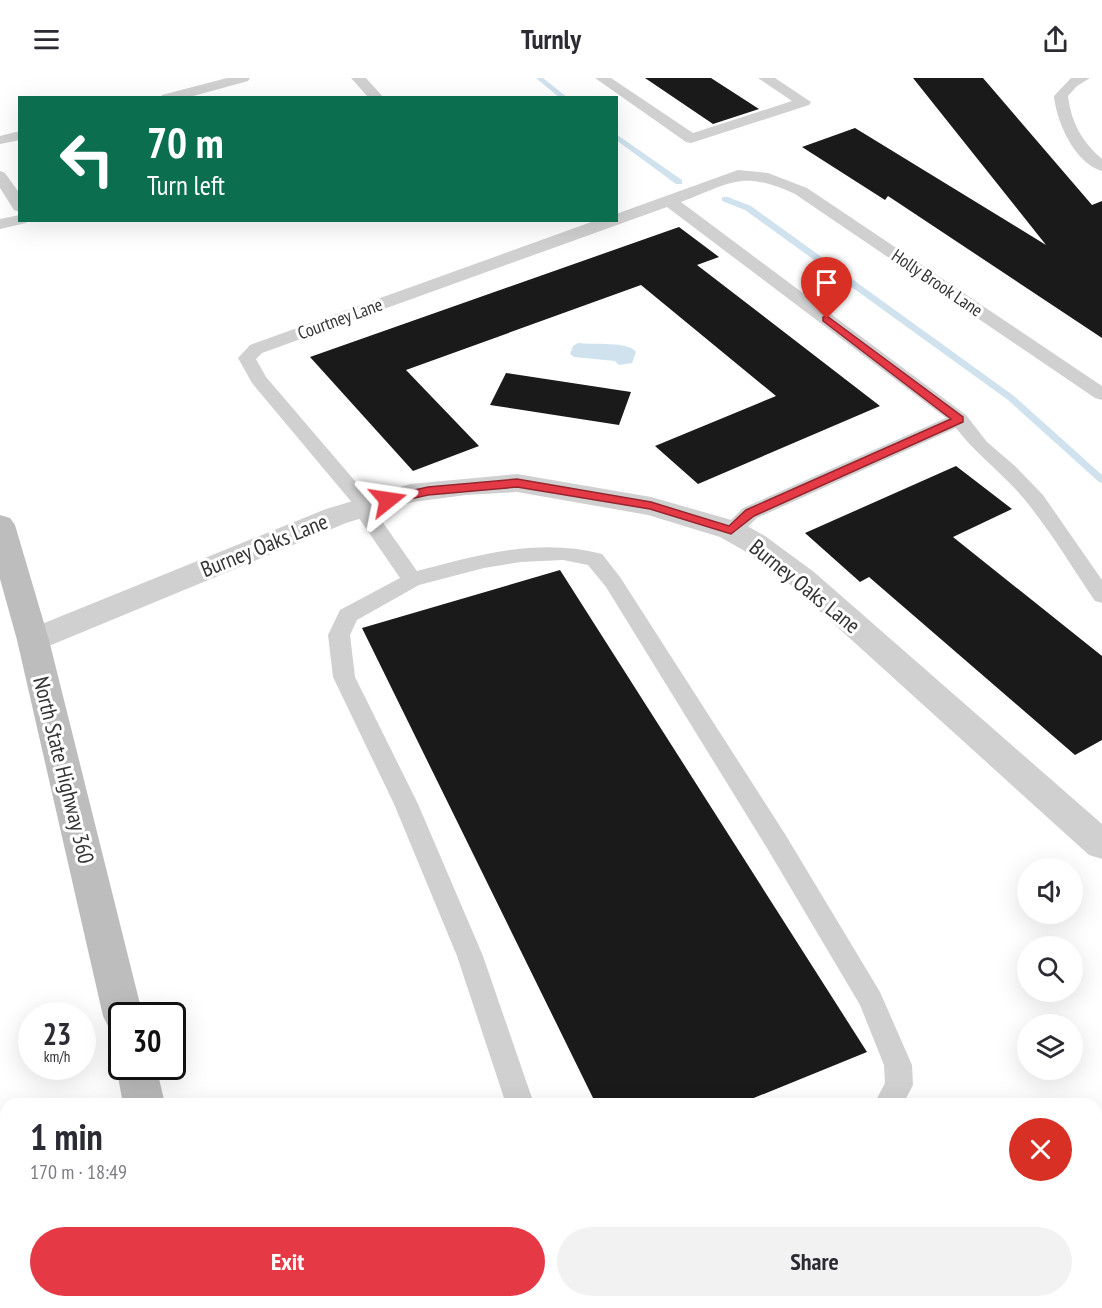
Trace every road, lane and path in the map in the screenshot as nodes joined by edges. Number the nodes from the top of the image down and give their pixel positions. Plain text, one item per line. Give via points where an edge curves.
1 (243, 78) edge
2 (358, 78) edge
3 (602, 78) edge
4 (765, 78) edge
5 (1083, 78) edge
6 (175, 96) edge
7 (375, 96) edge
8 (18, 136) edge
9 (0, 140) edge
10 (1102, 166) edge
11 (0, 176) edge
12 (768, 176) joint
13 (670, 201) junction
14 (18, 204) edge
15 (618, 219) edge
16 (18, 220) edge
17 (609, 222) edge
18 (0, 224) edge
19 (1102, 394) edge
20 (959, 419) junction
21 (364, 507) junction
22 (0, 525) edge
23 (731, 530) junction
24 (412, 579) junction
25 (1102, 596) edge
26 (33, 640) junction
27 (1100, 840) edge
28 (120, 1002) edge
29 (139, 1080) edge
30 (143, 1098) edge
31 (518, 1098) edge
32 (891, 1098) edge

1 - 6 lane
2 - 7 lane
3 - 4 lane via 691,139 804,102
5 - 10 lane via 1072,83 1061,96 1062,111 1070,132
8 - 9 lane
11 - 14 lane
12 - 13 lane, Courtney Lane via 738,175
12 - 19 lane, Holly Brook Lane via 801,191
13 - 15 lane, Courtney Lane
13 - 20 lane
16 - 18 lane
17 - 21 lane, Courtney Lane via 256,349 247,358 258,379
20 - 23 lane via 750,513
20 - 25 lane via 980,446 1036,500
21 - 23 street, Burney Oaks Lane via 410,494 517,483 651,506
21 - 24 lane
21 - 26 street, Burney Oaks Lane
22 - 26 main road, North State Highway 360
23 - 27 street, Burney Oaks Lane via 803,579
24 - 31 lane via 348,615 339,635 344,677 406,804 466,945
24 - 32 lane via 524,556 559,553 595,559 770,832 871,1000 898,1065 899,1085
26 - 28 main road, North State Highway 360
29 - 30 main road

